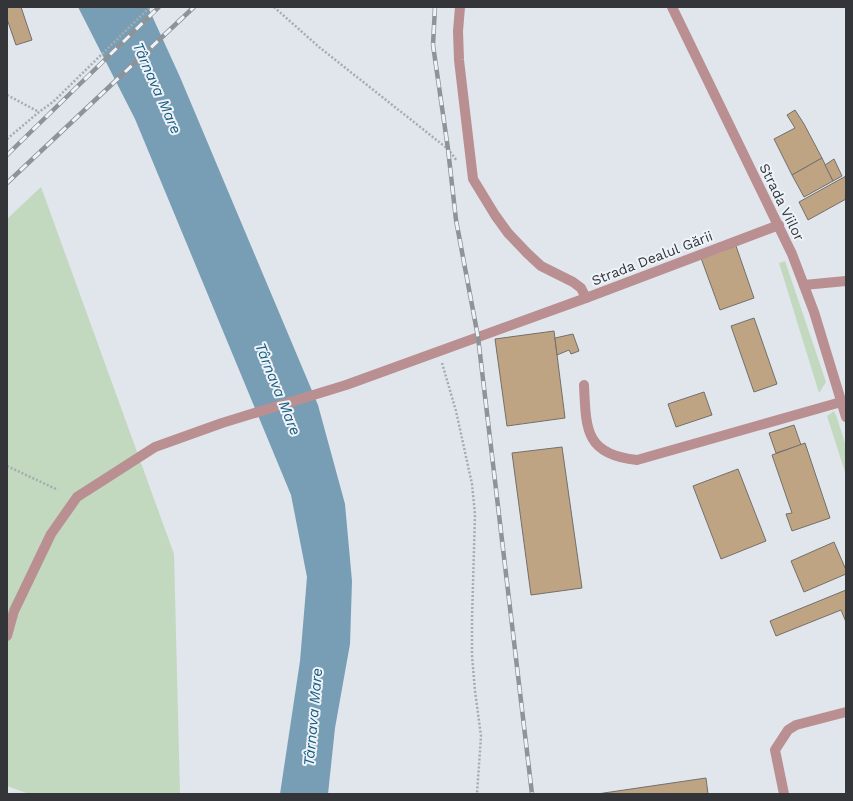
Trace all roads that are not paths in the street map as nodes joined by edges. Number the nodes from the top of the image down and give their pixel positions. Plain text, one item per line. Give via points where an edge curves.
1 (460, 7) edge
2 (672, 7) edge
3 (779, 225) junction
4 (846, 281) edge
5 (804, 286) junction
6 (586, 298) junction
7 (584, 385) dead end
8 (841, 402) junction
9 (846, 417) edge
10 (7, 636) edge
11 (846, 712) edge
12 (784, 794) edge

1 - 6 street, Strada Dealul Gării via 459,60 473,179 508,233 541,266 581,288
2 - 3 street, Strada Viilor
3 - 5 street, Strada Viilor
3 - 6 street, Strada Dealul Gării
4 - 5 street
5 - 8 street, Strada Viilor
6 - 10 street via 346,385 222,423 155,447 77,497 51,534 14,611
7 - 8 street via 586,422 596,445 608,454 637,460
8 - 9 street, Strada Viilor
11 - 12 street via 796,725 780,740 775,750

